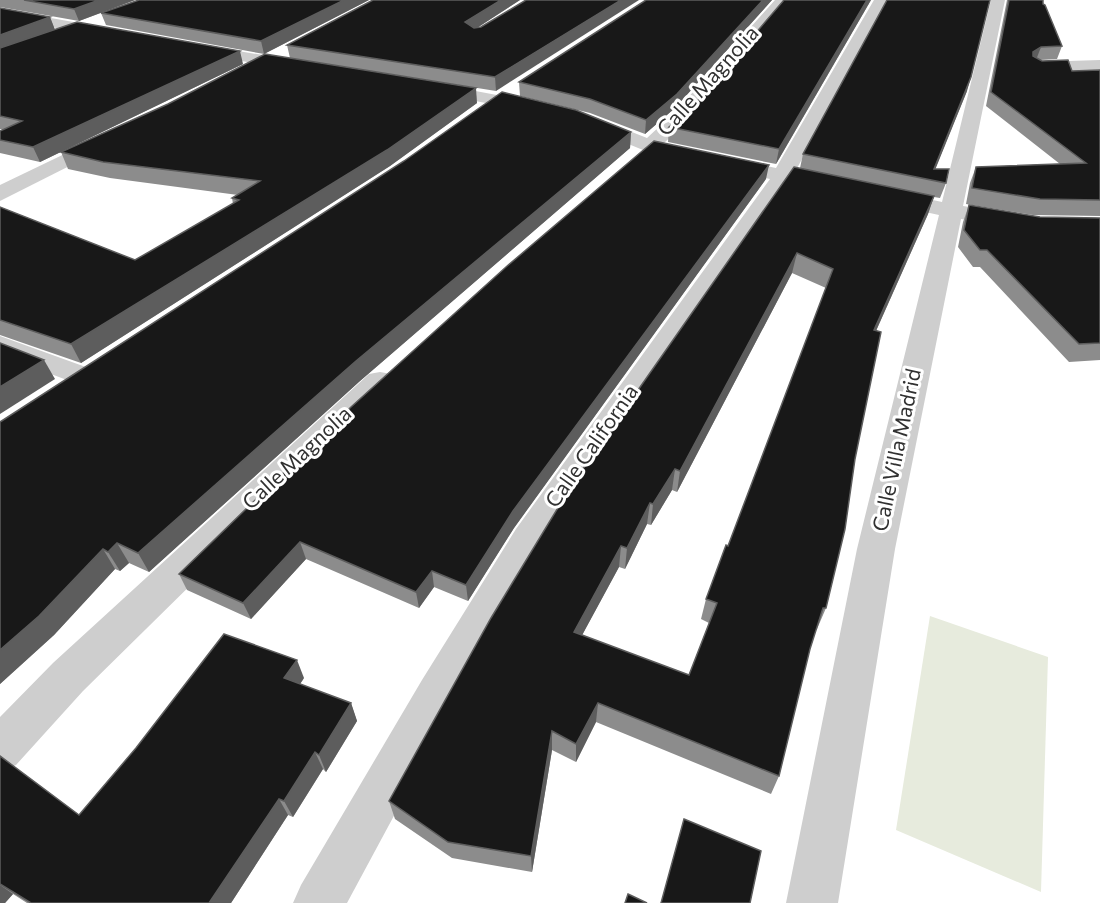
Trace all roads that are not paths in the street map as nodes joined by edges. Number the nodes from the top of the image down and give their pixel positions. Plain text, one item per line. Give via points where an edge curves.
1 (782, 0) edge
2 (881, 0) edge
3 (998, 0) edge
4 (0, 13) edge
5 (113, 16) edge
6 (81, 27) junction
7 (126, 36) edge
8 (51, 38) edge
9 (296, 46) edge
10 (183, 47) edge
11 (265, 61) junction
12 (1100, 65) edge
13 (1037, 67) edge
14 (318, 69) edge
15 (245, 72) edge
16 (410, 84) edge
17 (509, 92) junction
18 (471, 119) edge
19 (117, 136) edge
20 (650, 146) junction
21 (624, 167) edge
22 (782, 176) junction
23 (849, 189) edge
24 (0, 194) edge
25 (871, 194) edge
26 (950, 210) junction
27 (1100, 225) edge
28 (0, 345) edge
29 (402, 361) edge
30 (56, 394) edge
31 (0, 749) edge
32 (319, 903) edge
33 (812, 903) edge

1 - 20 street, Calle Magnolia via 684,114
2 - 22 street, Calle California
3 - 26 street, Calle Villa Madrid
4 - 6 street
5 - 6 street
6 - 7 street
6 - 8 street
9 - 11 street
10 - 11 street
11 - 14 street
11 - 15 street
12 - 13 street
16 - 17 street
17 - 18 street
17 - 20 street
19 - 24 street
20 - 21 street, Calle Magnolia
20 - 22 street
22 - 23 street
22 - 32 street, Calle California via 529,539
25 - 26 street
26 - 27 street via 1034,224
26 - 33 street, Calle Villa Madrid via 876,549
28 - 30 street via 92,370
29 - 31 street, Calle Magnolia via 76,668

